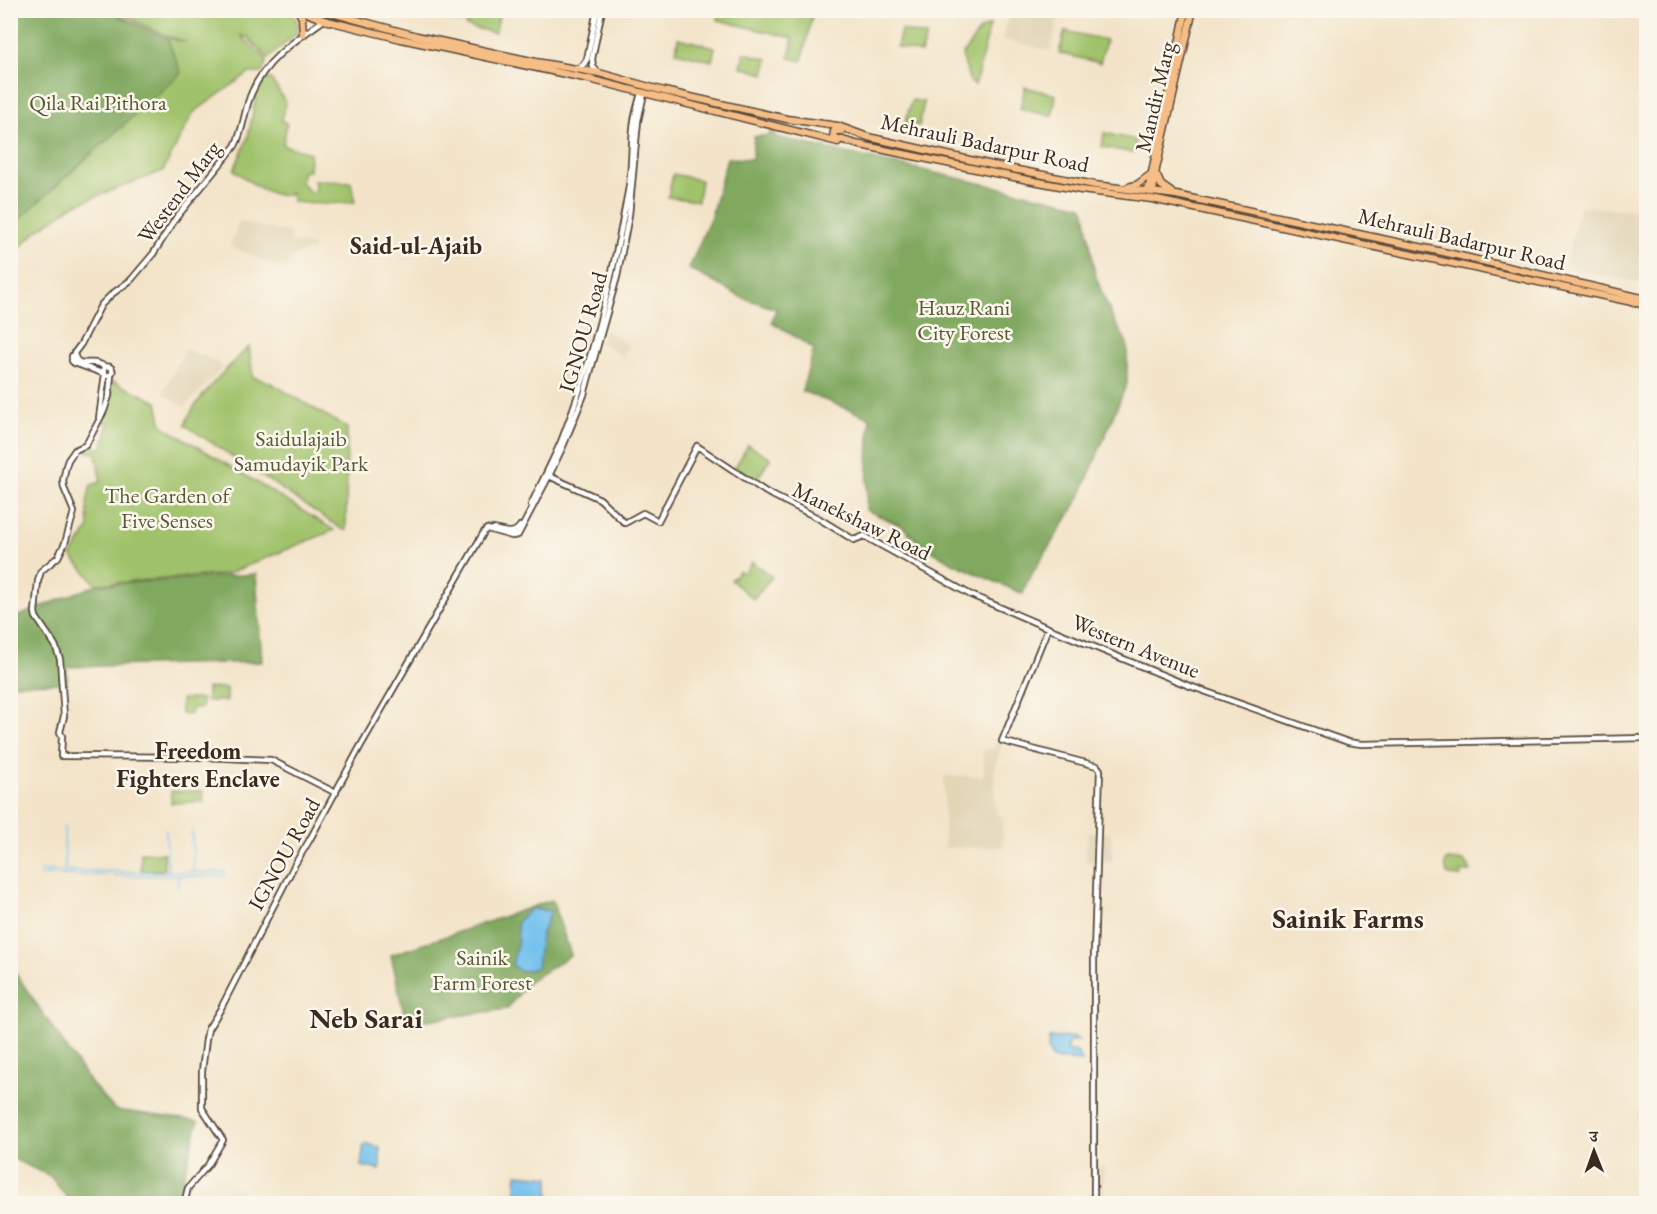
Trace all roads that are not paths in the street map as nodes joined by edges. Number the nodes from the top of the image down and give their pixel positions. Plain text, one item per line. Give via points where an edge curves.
1 (298, 10) edge
2 (320, 10) edge
3 (599, 10) edge
4 (1186, 10) edge
5 (1193, 10) edge
6 (324, 20) junction
7 (303, 35) junction
8 (577, 69) junction
9 (599, 73) junction
10 (643, 93) junction
11 (787, 119) junction
12 (796, 132) junction
13 (868, 137) junction
14 (856, 144) junction
15 (1153, 172) junction
16 (1124, 188) junction
17 (1151, 194) junction
18 (1176, 195) junction
19 (1251, 211) junction
20 (1249, 219) junction
21 (1647, 299) edge
22 (1647, 305) edge
23 (74, 353) junction
24 (108, 375) junction
25 (577, 394) junction
26 (583, 397) junction
27 (549, 476) junction
28 (487, 529) junction
29 (1048, 628) junction
30 (1647, 738) edge
31 (336, 793) junction
32 (184, 1203) edge
33 (1094, 1203) edge

1 - 6 main road
1 - 7 main road
2 - 8 main road, Mehrauli Badarpur Road via 417,36
3 - 8 street via 587,59
3 - 9 street via 592,59
4 - 15 main road, Mandir Marg
5 - 15 main road, Mandir Marg
6 - 7 street, Westend Marg
6 - 10 main road
7 - 23 street, Westend Marg via 277,55 253,90 240,137 230,154 131,280 101,305
8 - 9 main road, Mehrauli Badarpur Road
9 - 11 main road, Mehrauli Badarpur Road
10 - 12 main road
10 - 25 street, IGNOU Road via 635,117 632,168 605,303
10 - 26 street, IGNOU Road via 631,202 617,277
11 - 12 main road via 819,125 823,130 818,136
11 - 13 main road, Mehrauli Badarpur Road via 837,126
12 - 14 main road
13 - 14 main road via 833,132 835,138
13 - 16 main road, Mehrauli Badarpur Road via 1055,179
14 - 17 main road, Mehrauli Badarpur Road via 1081,190
15 - 16 main road via 1138,184
15 - 17 main road, Mandir Marg
15 - 18 main road via 1161,185
16 - 17 main road, Mehrauli Badarpur Road
17 - 18 main road, Mehrauli Badarpur Road
17 - 20 main road, Mehrauli Badarpur Road
18 - 19 main road, Mehrauli Badarpur Road
19 - 20 main road
19 - 21 main road, Mehrauli Badarpur Road
20 - 22 main road, Mehrauli Badarpur Road
23 - 24 street via 74,363
23 - 24 street via 78,361 106,367
24 - 31 street via 99,420 86,445 75,450 68,460 63,481 73,518 58,557 41,571 35,604 36,617 60,659 64,716 61,756 270,760
25 - 26 street
25 - 28 street, IGNOU Road via 560,442 519,529
26 - 27 street, IGNOU Road
27 - 28 street, IGNOU Road via 518,535
27 - 29 street, Manekshaw Road via 603,501 624,523 643,513 658,521 697,446 766,492 854,540 864,536 971,595
28 - 31 street, IGNOU Road
29 - 30 street, Western Avenue via 1187,685 1348,742
29 - 33 street, Western Avenue via 1002,741 1100,770 1094,954
31 - 32 street, IGNOU Road via 208,1029 202,1107 223,1140 188,1188

